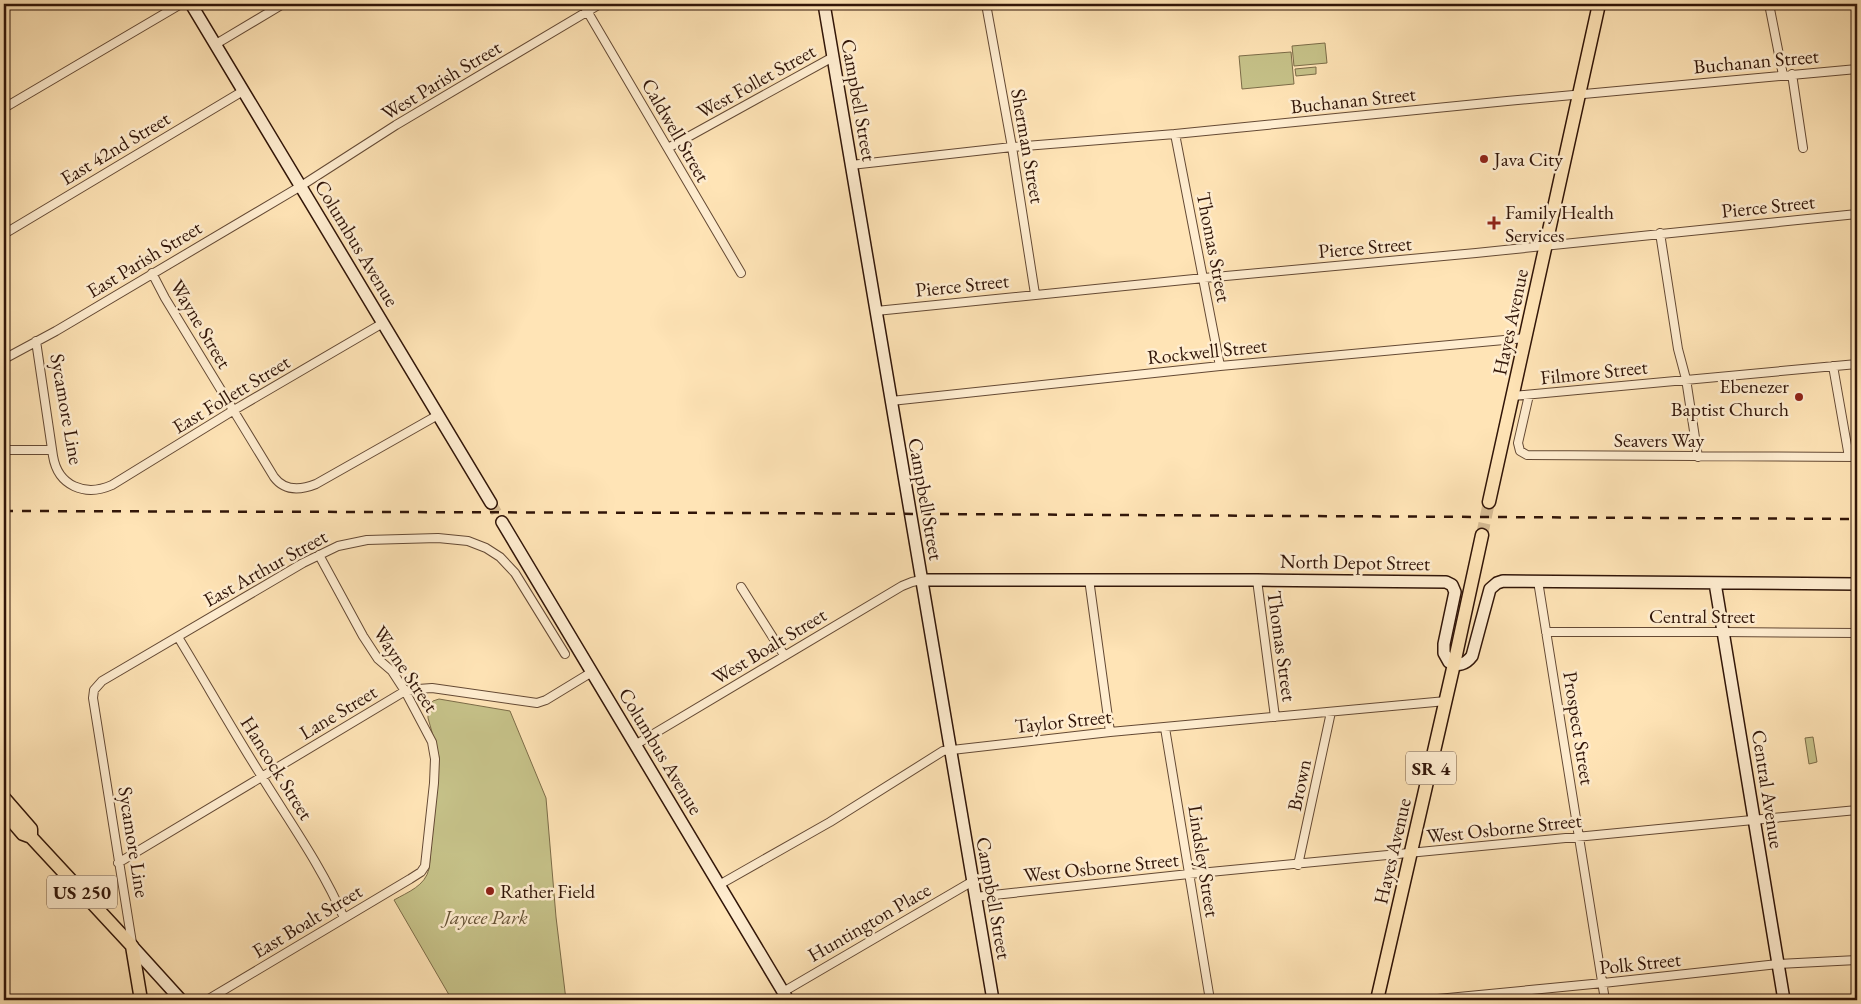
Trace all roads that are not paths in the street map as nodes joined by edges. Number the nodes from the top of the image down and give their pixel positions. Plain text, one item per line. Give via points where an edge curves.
1 (181, 4) edge
2 (191, 4) edge
3 (283, 4) edge
4 (583, 4) edge
5 (600, 4) edge
6 (824, 4) edge
7 (986, 4) edge
8 (1598, 4) edge
9 (1769, 4) edge
10 (588, 11) junction
11 (216, 44) junction
12 (833, 57) junction
13 (1857, 69) edge
14 (1783, 74) junction
15 (1792, 74) junction
16 (243, 91) junction
17 (1578, 94) junction
18 (4, 108) edge
19 (1175, 134) junction
20 (1012, 147) junction
21 (668, 148) junction
22 (1803, 148) dead end
23 (851, 165) junction
24 (300, 186) junction
25 (1857, 214) edge
26 (1660, 233) junction
27 (4, 234) edge
28 (1546, 245) junction
29 (152, 273) junction
30 (741, 273) dead end
31 (1204, 278) junction
32 (1034, 294) junction
33 (876, 310) junction
34 (383, 323) junction
35 (1526, 338) junction
36 (36, 341) junction
37 (5, 356) edge
38 (1857, 364) edge
39 (1220, 366) junction
40 (1833, 366) junction
41 (1686, 379) junction
42 (1529, 395) junction
43 (1513, 396) junction
44 (891, 401) junction
45 (234, 410) junction
46 (438, 415) junction
47 (4, 450) edge
48 (52, 450) junction
49 (1698, 457) junction
50 (1853, 457) edge
51 (94, 489) joint
52 (491, 502) tunnel mouth
53 (1489, 502) tunnel mouth
54 (502, 522) tunnel mouth
55 (1482, 535) tunnel mouth
56 (319, 555) junction
57 (1089, 579) junction
58 (921, 580) junction
59 (1257, 580) junction
60 (1538, 581) junction
61 (1715, 583) junction
62 (1857, 584) edge
63 (741, 587) dead end
64 (1546, 632) junction
65 (1723, 632) junction
66 (1857, 633) edge
67 (178, 636) junction
68 (566, 654) dead end
69 (784, 655) junction
70 (1454, 664) junction
71 (592, 672) junction
72 (94, 690) joint
73 (405, 692) junction
74 (1446, 701) junction
75 (1331, 712) junction
76 (1275, 717) junction
77 (1165, 728) junction
78 (1110, 732) junction
79 (635, 745) junction
80 (950, 750) junction
81 (262, 777) junction
82 (4, 798) edge
83 (1857, 810) edge
84 (4, 812) edge
85 (1754, 820) junction
86 (31, 837) junction
87 (1580, 837) junction
88 (1411, 854) junction
89 (118, 863) junction
90 (1298, 864) junction
91 (423, 869) joint
92 (1189, 874) junction
93 (972, 881) junction
94 (719, 885) junction
95 (975, 897) junction
96 (344, 918) junction
97 (132, 946) junction
98 (1857, 960) edge
99 (1778, 964) junction
100 (1602, 983) junction
101 (785, 996) edge
102 (141, 1000) edge
103 (181, 1000) edge
104 (207, 1000) edge
105 (993, 1000) edge
106 (1210, 1000) edge
107 (1377, 1000) edge
108 (1428, 1000) edge
109 (1605, 1000) edge
110 (1784, 1000) edge

1 - 18 street
2 - 11 street, Columbus Avenue
3 - 11 street
4 - 10 street, Caldwell Street
5 - 10 street, West Parish Street
6 - 12 street, Campbell Street
7 - 20 street, Sherman Street
8 - 17 main road, Hayes Avenue
9 - 14 street
10 - 21 street, Caldwell Street
10 - 24 street, West Parish Street
11 - 16 street, Columbus Avenue
12 - 21 street, West Follet Street
12 - 23 street, Campbell Street
13 - 15 street, Buchanan Street
14 - 15 street, Buchanan Street
14 - 17 street, Buchanan Street
15 - 22 street
16 - 24 street, Columbus Avenue
16 - 27 street, East 42nd Street
17 - 19 street, Buchanan Street
17 - 28 main road, Hayes Avenue
19 - 20 street, Buchanan Street
19 - 31 street, Thomas Street
20 - 23 street, Buchanan Street
20 - 32 street, Sherman Street
21 - 30 street, Caldwell Street
23 - 33 street, Campbell Street
24 - 29 street, East Parish Street
24 - 34 street, Columbus Avenue
25 - 26 street, Pierce Street
26 - 28 street, Pierce Street
26 - 41 street via 1678,349
28 - 31 street, Pierce Street
28 - 35 main road, Hayes Avenue
29 - 36 street, East Parish Street
29 - 45 street, Wayne Street
31 - 32 street, Pierce Street
31 - 39 street, Thomas Street
32 - 33 street, Pierce Street
33 - 44 street, Campbell Street
34 - 45 street, East Follett Street
34 - 46 street, Columbus Avenue
35 - 39 street, Rockwell Street
35 - 43 main road, Hayes Avenue
36 - 37 street, East Parish Street
36 - 48 street, Sycamore Line
38 - 40 street, Filmore Street
39 - 44 street, Rockwell Street
40 - 41 street, Filmore Street
40 - 50 street
41 - 42 street, Filmore Street
41 - 49 street
42 - 43 street, Filmore Street
42 - 49 street, Seavers Way via 1518,443 1520,451 1527,455
43 - 53 main road, Hayes Avenue
44 - 58 street, Campbell Street
45 - 46 street, Wayne Street via 274,477 280,485 290,488 312,486 325,480
45 - 51 street, East Follett Street via 112,485
46 - 52 street, Columbus Avenue
47 - 48 street
48 - 51 street, Sycamore Line via 56,470 64,481
49 - 50 street, Seavers Way
54 - 71 street, Columbus Avenue
55 - 70 main road, Hayes Avenue / SR 4
56 - 67 street, East Arthur Street
56 - 68 street, East Arthur Street via 349,542 384,539 438,538 482,545 512,570
56 - 73 street, Wayne Street via 362,636
57 - 58 street, North Depot Street
57 - 59 street, North Depot Street
57 - 78 street
58 - 69 street, West Boalt Street via 902,586
58 - 80 street, Campbell Street
59 - 70 street, North Depot Street via 1449,583 1455,596 1443,648 1447,659
59 - 76 street, Thomas Street
60 - 61 street
60 - 64 street, Prospect Street
60 - 70 street via 1503,581 1492,587 1472,656 1464,663
61 - 62 street
61 - 65 street, Central Avenue
63 - 69 street
64 - 65 street, Central Street
64 - 87 street, Prospect Street
65 - 66 street, Central Street
65 - 85 street, Central Avenue
67 - 72 street, East Arthur Street via 102,681
67 - 81 street, Hancock Street
69 - 79 street, West Boalt Street
70 - 74 main road, Hayes Avenue / SR 4
71 - 73 street, Lane Street via 537,704 440,689 422,688
71 - 79 street, Columbus Avenue
72 - 89 street, Sycamore Line
73 - 81 street, Lane Street
73 - 91 street, Wayne Street via 425,727 435,753
74 - 75 street, Taylor Street
74 - 88 main road, Hayes Avenue / SR 4
75 - 76 street, Taylor Street
75 - 90 street, Brown
76 - 77 street, Taylor Street
77 - 78 street, Taylor Street
77 - 92 street, Lindsley Street
78 - 80 street, Taylor Street
79 - 94 street, Columbus Avenue
80 - 93 street, Campbell Street
80 - 94 street, Taylor Street via 943,751 830,822
81 - 89 street, Lane Street
81 - 96 street, Hancock Street via 311,852
82 - 86 main road, US 250 via 30,829
83 - 85 street, West Osborne Street
84 - 86 main road, US 250 via 23,834
85 - 87 street, West Osborne Street
85 - 99 street, Central Avenue
86 - 97 main road, US 250
87 - 88 street, West Osborne Street
87 - 100 street, Prospect Street
88 - 90 street, West Osborne Street
88 - 107 main road, Hayes Avenue / SR 4
89 - 97 street, Sycamore Line
90 - 92 street, West Osborne Street
91 - 96 street, East Boalt Street
92 - 95 street, West Osborne Street
92 - 106 street, Lindsley Street
93 - 95 street, Campbell Street
93 - 101 street, Huntington Place
94 - 101 street, Columbus Avenue
95 - 105 street, Campbell Street
96 - 104 street, East Boalt Street
97 - 102 main road, Sycamore Line
97 - 103 street
98 - 99 street, Polk Street
99 - 100 street, Polk Street
99 - 110 street, Central Avenue
100 - 108 street, Polk Street
100 - 109 street, Prospect Street

